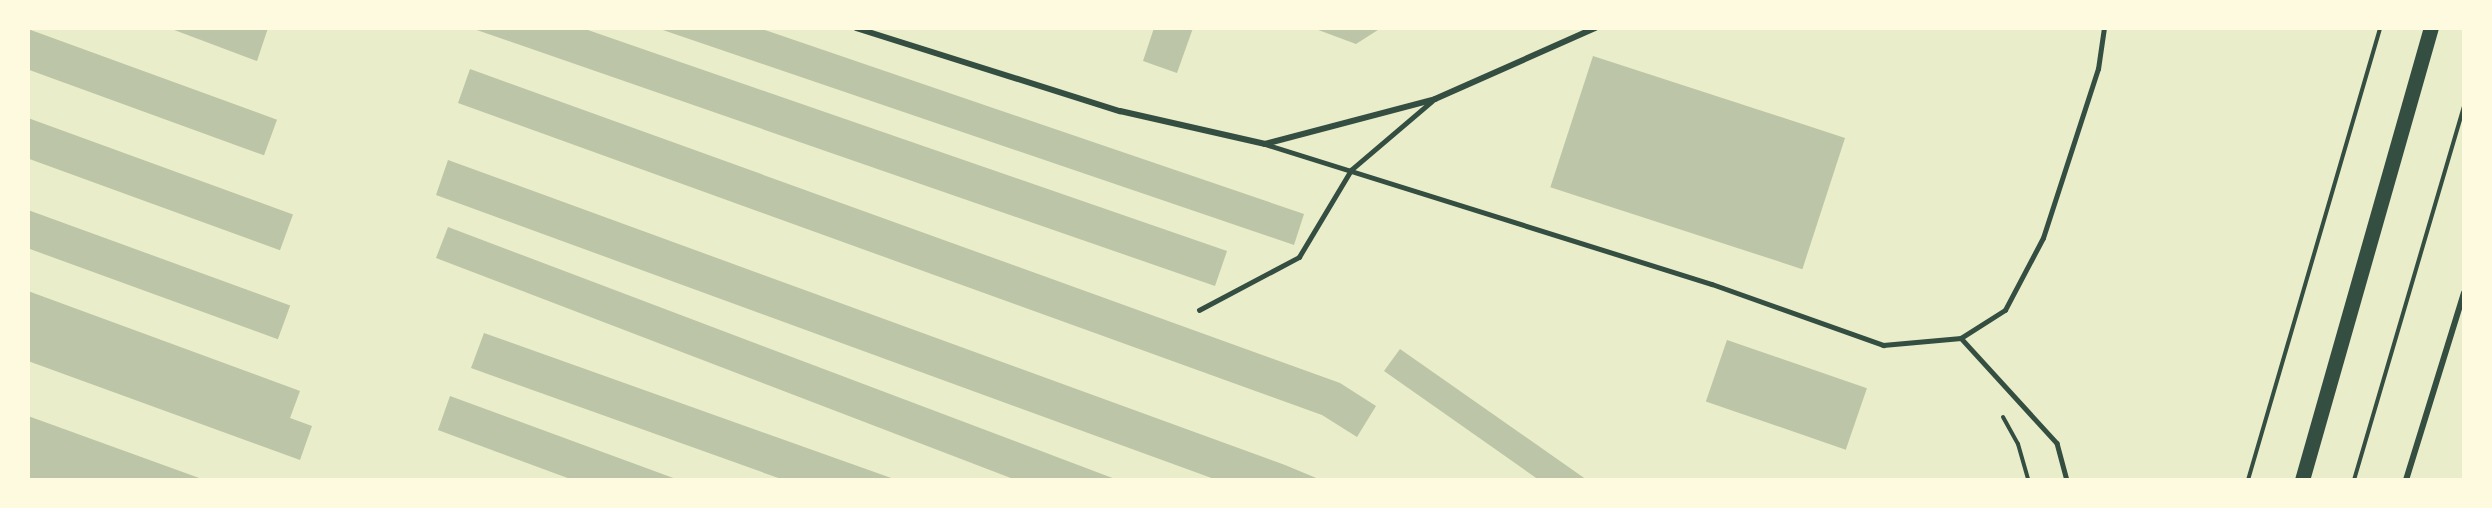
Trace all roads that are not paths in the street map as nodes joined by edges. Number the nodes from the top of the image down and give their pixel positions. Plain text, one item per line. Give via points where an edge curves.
1 (856, 28) edge
2 (1595, 28) edge
3 (2104, 28) edge
4 (2431, 28) edge
5 (1435, 99) junction
6 (1265, 144) junction
7 (1351, 170) junction
8 (2463, 293) edge
9 (1199, 310) dead end
10 (1961, 338) junction
11 (2067, 480) edge
12 (2302, 480) edge
13 (2406, 480) edge

1 - 6 street via 1120,111
2 - 5 street
3 - 10 lane via 2098,69 2043,238 2005,310
4 - 12 main road
5 - 6 street
5 - 7 lane
6 - 7 lane
7 - 9 lane via 1299,257
7 - 10 lane via 1712,284 1883,345
8 - 13 street
10 - 11 lane via 2057,443

